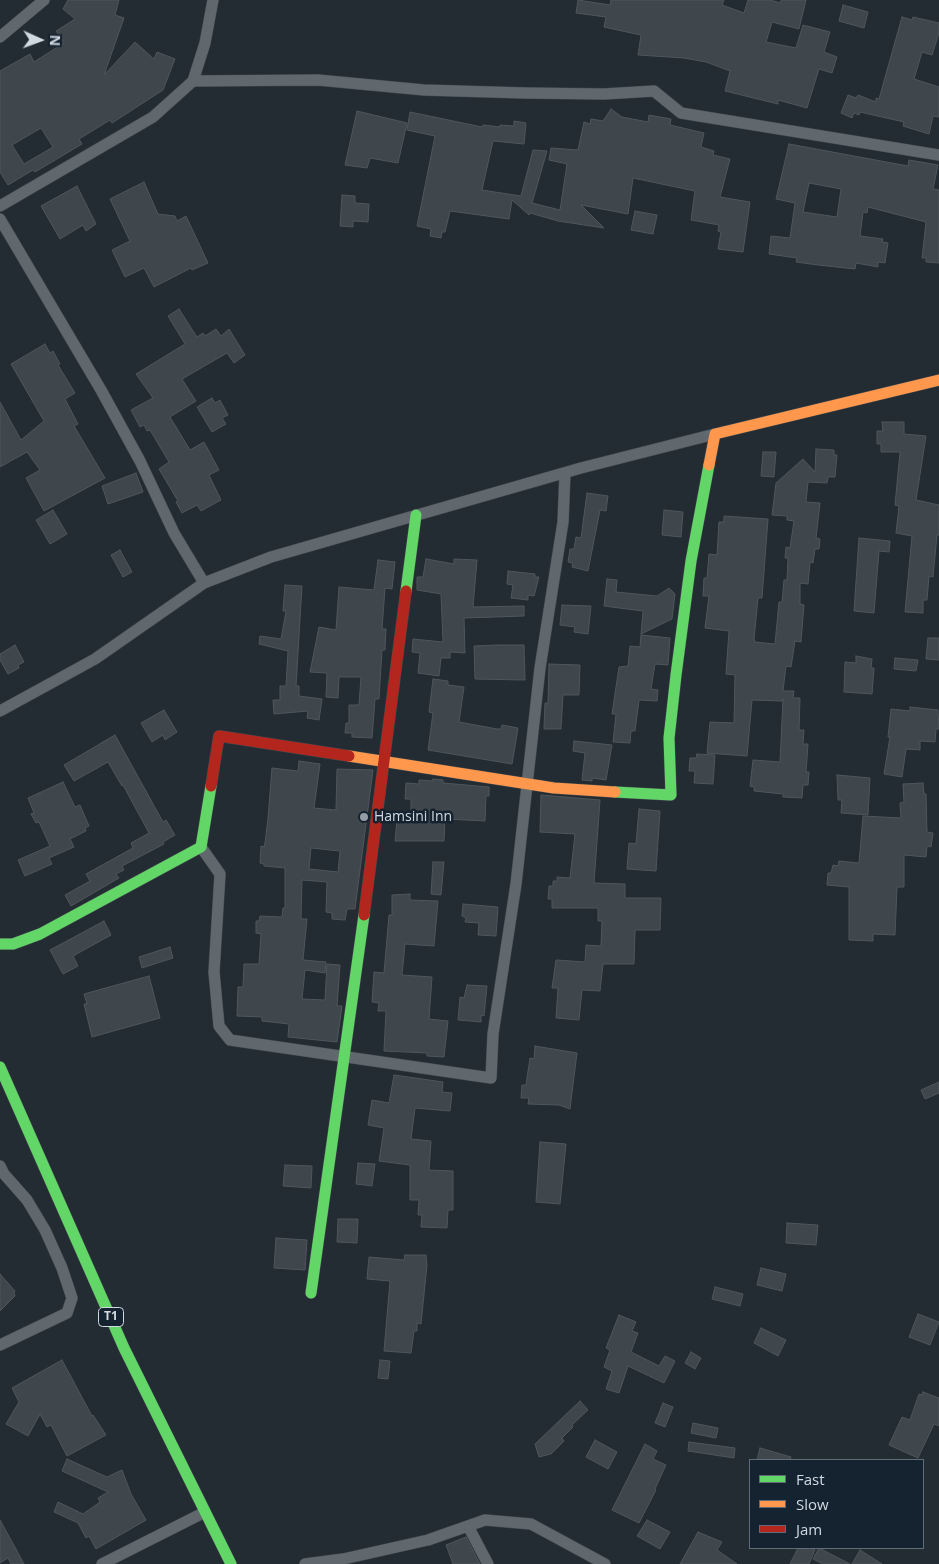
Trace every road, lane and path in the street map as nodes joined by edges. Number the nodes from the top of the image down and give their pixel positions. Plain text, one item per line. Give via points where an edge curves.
1 (44, 0) edge
2 (213, 0) edge
3 (0, 37) edge
4 (193, 81) junction
5 (939, 155) edge
6 (0, 206) edge
7 (0, 219) edge
8 (939, 380) edge
9 (715, 434) junction
10 (565, 473) junction
11 (416, 515) junction
12 (204, 583) junction
13 (0, 711) edge
14 (383, 762) junction
15 (526, 784) junction
16 (201, 847) junction
17 (0, 944) edge
18 (343, 1056) junction
19 (0, 1067) edge
20 (1, 1172) edge
21 (310, 1293) dead end
22 (0, 1345) edge
23 (205, 1512) junction
24 (468, 1526) junction
25 (102, 1564) edge
26 (231, 1564) edge
27 (305, 1564) edge
28 (488, 1564) edge
29 (605, 1564) edge

1 - 3 street
2 - 4 street via 205,43
4 - 5 street via 318,80 424,90 516,93 654,91 681,113
4 - 6 street via 153,117
7 - 12 street via 101,390 174,533
8 - 9 main road
9 - 10 street
9 - 15 main road via 691,561 676,675 669,738 671,795
10 - 11 street
10 - 15 street via 563,522
11 - 12 street via 271,557
11 - 14 main road
12 - 13 street via 95,659
14 - 15 main road
14 - 16 main road via 219,736
14 - 18 main road
15 - 18 street via 516,884 493,1034 491,1078
16 - 17 main road via 40,934 12,944
16 - 18 street via 220,874 214,972 219,1026 230,1040
18 - 21 main road
19 - 23 main road, T1 via 124,1348
20 - 22 street via 27,1200 45,1230 72,1298 67,1313
23 - 25 street
23 - 26 main road, T1
24 - 27 street via 428,1540
24 - 28 street
24 - 29 street via 485,1520 531,1524

